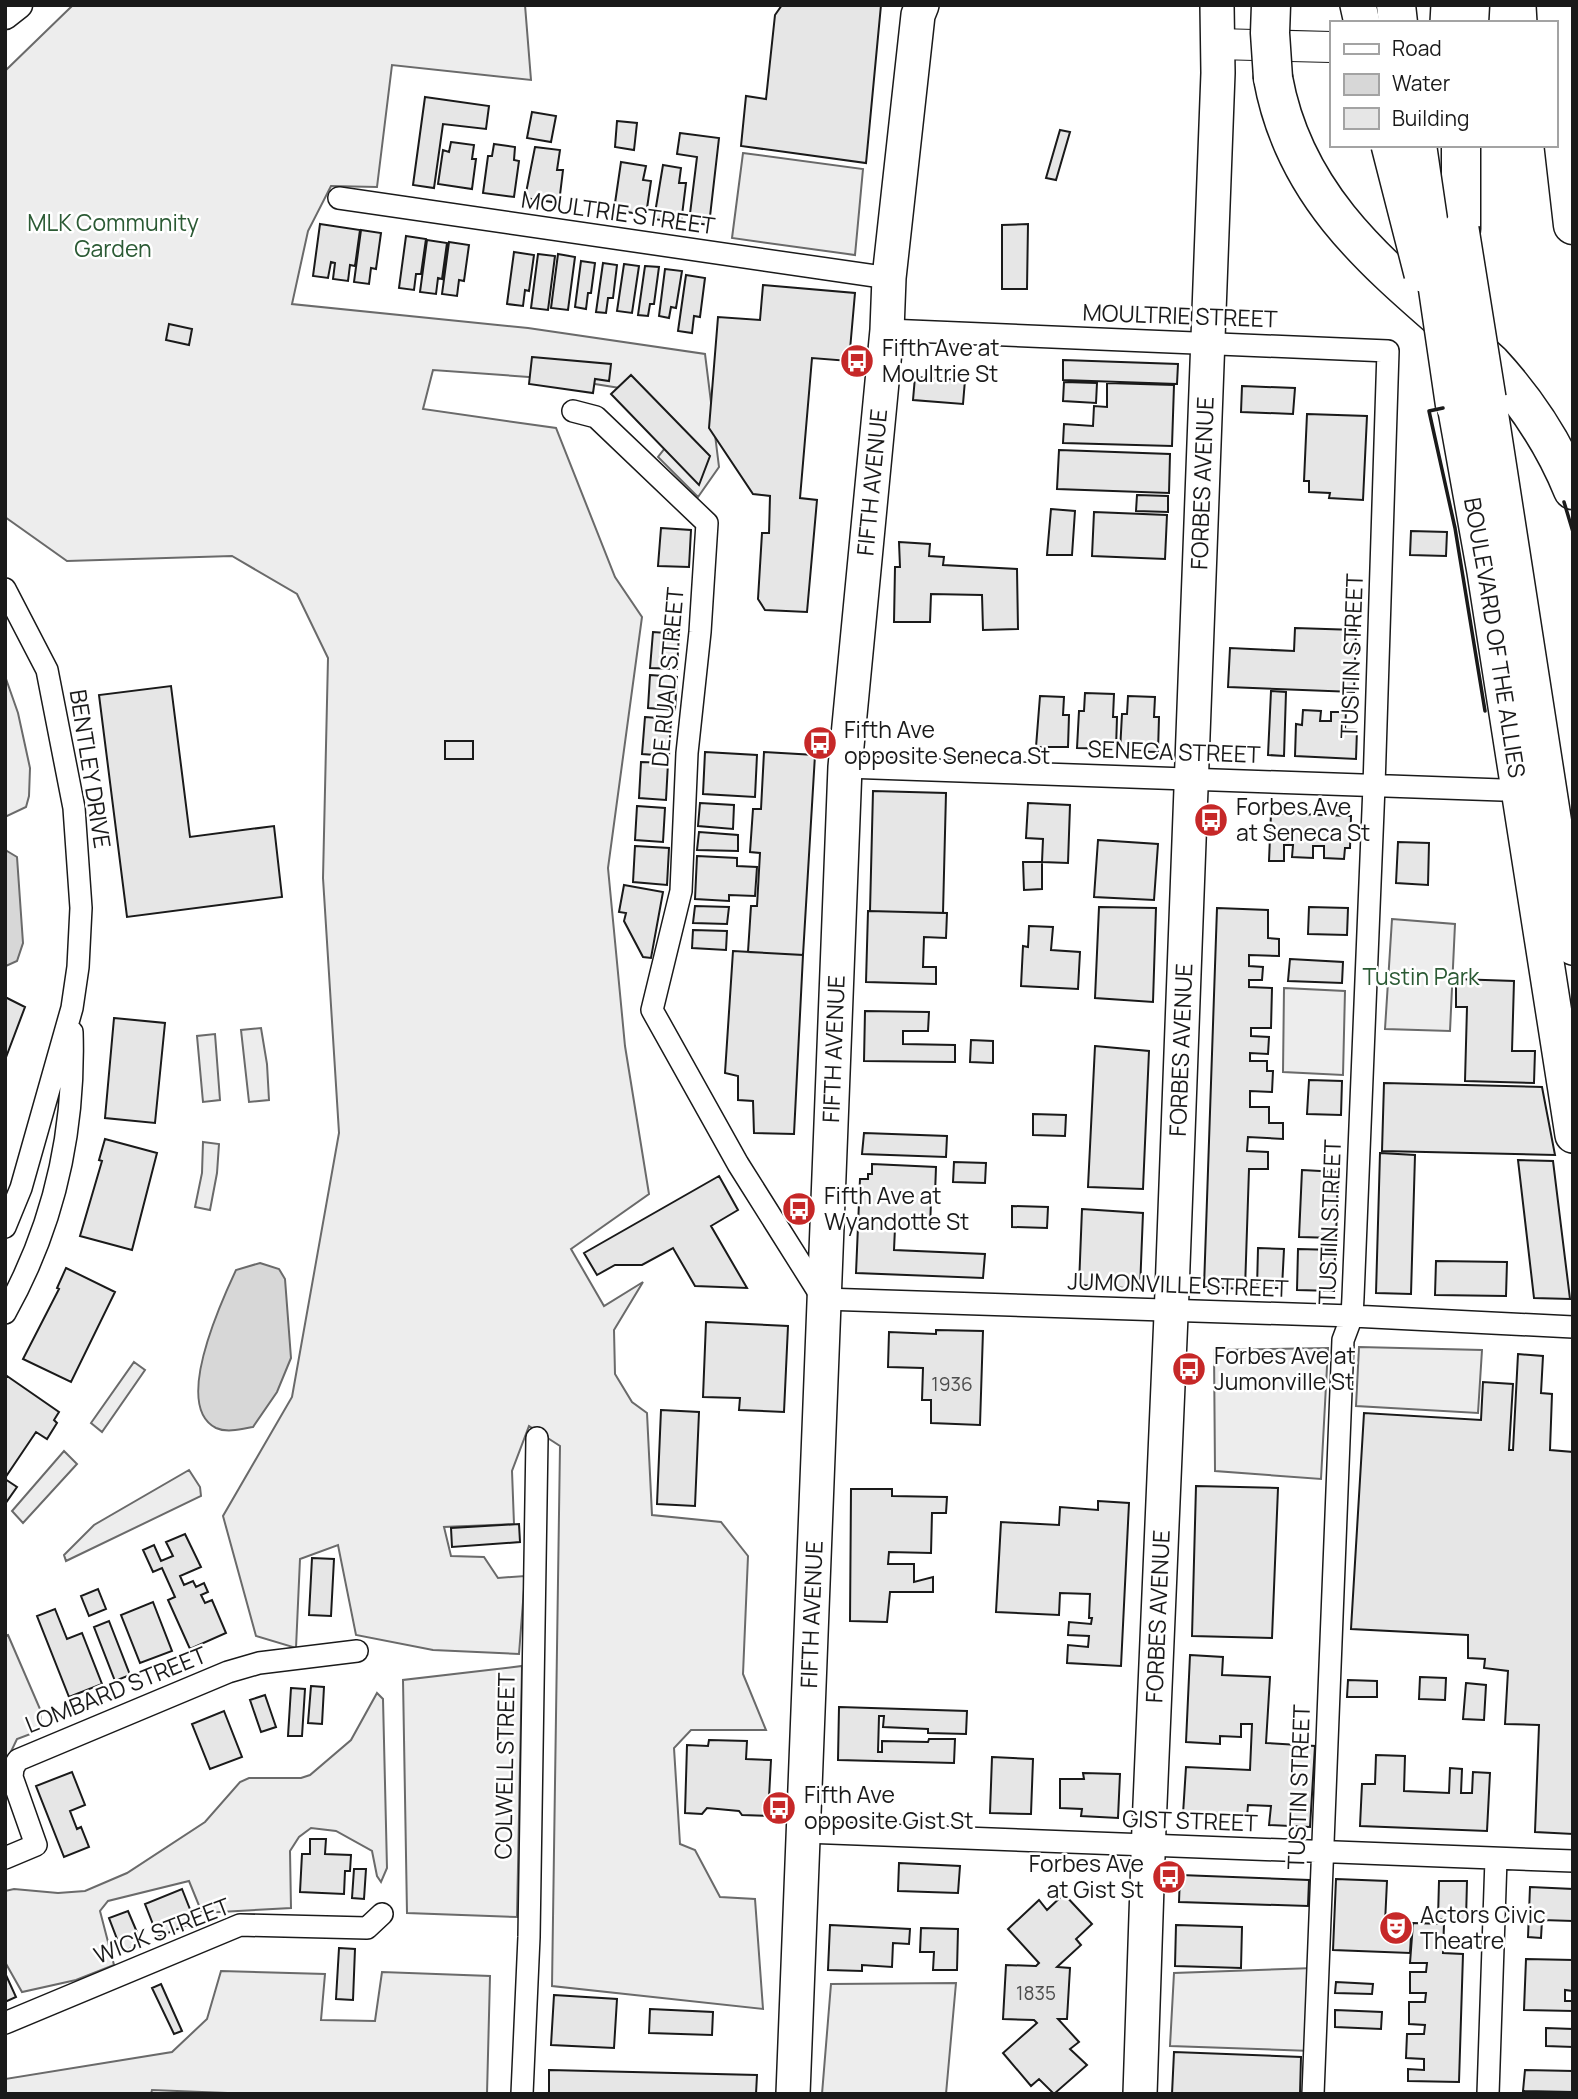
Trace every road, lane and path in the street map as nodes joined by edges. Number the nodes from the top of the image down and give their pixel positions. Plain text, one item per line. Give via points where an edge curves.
1 (19, 5) edge
2 (922, 5) edge
3 (1217, 5) edge
4 (1271, 5) edge
5 (1442, 5) edge
6 (5, 16) edge
7 (1431, 21) edge
8 (1557, 23) edge
9 (1218, 44) junction
10 (1330, 47) edge
11 (1391, 147) edge
12 (1416, 147) edge
13 (1451, 147) edge
14 (1461, 147) edge
15 (340, 198) dead end
16 (1573, 225) edge
17 (1461, 229) junction
18 (889, 278) junction
19 (887, 330) junction
20 (1208, 343) junction
21 (1388, 351) joint
22 (1471, 402) junction
23 (573, 411) dead end
24 (1573, 490) edge
25 (5, 589) edge
26 (845, 767) junction
27 (1192, 779) junction
28 (1374, 786) junction
29 (1502, 790) dead end
30 (1573, 947) edge
31 (72, 1009) junction
32 (1573, 1135) edge
33 (5, 1227) edge
34 (823, 1299) junction
35 (1171, 1311) junction
36 (5, 1312) edge
37 (1352, 1316) junction
38 (1573, 1327) edge
39 (537, 1438) dead end
40 (357, 1651) dead end
41 (804, 1832) junction
42 (1150, 1844) junction
43 (1323, 1853) junction
44 (5, 1858) edge
45 (1496, 1859) junction
46 (1573, 1861) edge
47 (382, 1914) dead end
48 (5, 2023) edge
49 (522, 2094) edge
50 (793, 2094) edge
51 (1140, 2094) edge
52 (1313, 2094) edge
53 (1488, 2094) edge

1 - 6 street
2 - 18 main road, FIFTH AVENUE
3 - 9 main road, FORBES AVENUE
4 - 24 highway, bridge via 1278,102 1293,148 1323,200 1363,246 1509,383 1540,425
5 - 7 main road
8 - 16 highway
9 - 10 main road
9 - 20 main road, FORBES AVENUE
11 - 22 highway, BOULEVARD OF THE ALLIES, bridge
12 - 22 highway, bridge
13 - 17 highway, BOULEVARD OF THE ALLIES
14 - 17 highway
15 - 18 street, MOULTRIE STREET
17 - 22 highway, BOULEVARD OF THE ALLIES, bridge
18 - 19 main road, FIFTH AVENUE
19 - 20 street, MOULTRIE STREET
19 - 26 main road, FIFTH AVENUE
20 - 21 street, MOULTRIE STREET
20 - 27 main road, FORBES AVENUE
21 - 28 street, TUSTIN STREET
22 - 30 highway, BOULEVARD OF THE ALLIES
22 - 32 highway, BOULEVARD OF THE ALLIES via 1485,572
23 - 34 street, DE RUAD STREET via 596,416 707,523 687,753 681,891 652,1010 738,1164
25 - 31 street, BENTLEY DRIVE via 47,670 74,808 81,908
26 - 27 street, SENECA STREET
26 - 34 main road, FIFTH AVENUE
27 - 28 street, SENECA STREET
27 - 35 main road, FORBES AVENUE
28 - 29 street, SENECA STREET
28 - 37 street, TUSTIN STREET
31 - 33 street, BENTLEY DRIVE via 21,1188
31 - 36 street, BENTLEY DRIVE via 74,1076 57,1185 40,1241
34 - 35 street, JUMONVILLE STREET
34 - 41 main road, FIFTH AVENUE
35 - 37 street, JUMONVILLE STREET
35 - 42 main road, FORBES AVENUE
37 - 38 street, JUMONVILLE STREET
37 - 43 street, TUSTIN STREET via 1343,1340
39 - 49 street, COLWELL STREET
40 - 44 street, LOMBARD STREET via 259,1663 228,1672 18,1760 12,1777 36,1845
41 - 42 street, GIST STREET
41 - 50 main road, FIFTH AVENUE
42 - 43 street, GIST STREET
42 - 51 main road, FORBES AVENUE
43 - 45 street, GIST STREET
43 - 52 street, TUSTIN STREET
45 - 46 street, GIST STREET
45 - 53 street
47 - 48 street, WICK STREET via 367,1928 240,1925

